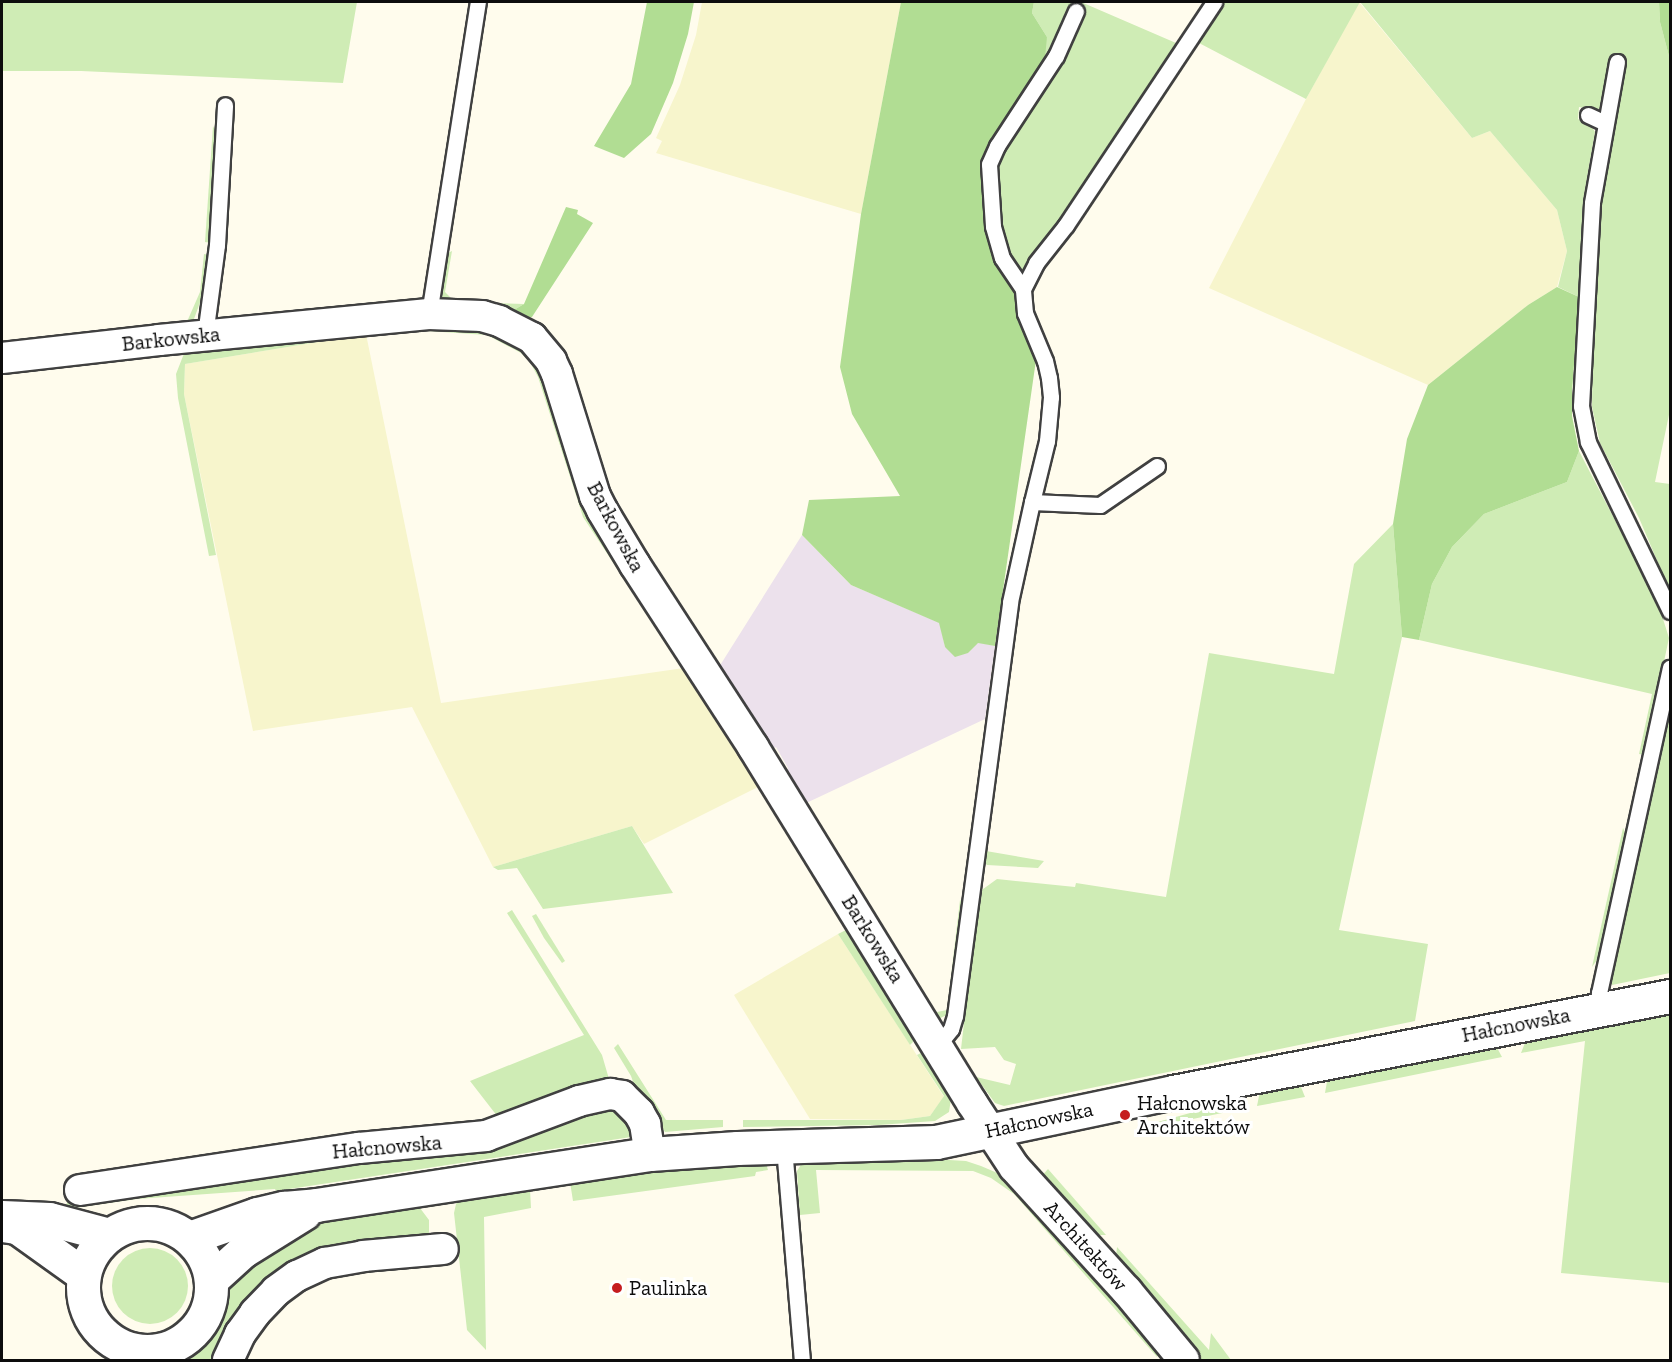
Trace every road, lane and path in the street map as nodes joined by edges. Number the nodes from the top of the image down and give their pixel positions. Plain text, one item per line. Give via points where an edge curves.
1 (478, 2) edge
2 (1214, 2) edge
3 (1076, 11) dead end
4 (1617, 62) dead end
5 (225, 105) dead end
6 (1588, 115) dead end
7 (1605, 123) junction
8 (1023, 289) junction
9 (429, 314) junction
10 (205, 335) junction
11 (2, 358) edge
12 (1157, 466) dead end
13 (1032, 502) junction
14 (1671, 611) edge
15 (1671, 668) edge
16 (1671, 996) edge
17 (1600, 1009) junction
18 (938, 1045) junction
19 (990, 1131) junction
20 (784, 1147) junction
21 (650, 1154) junction
22 (80, 1190) dead end
23 (316, 1205) junction
24 (2, 1218) edge
25 (2, 1225) edge
26 (109, 1235) junction
27 (189, 1238) junction
28 (443, 1249) dead end
29 (84, 1275) junction
30 (211, 1280) junction
31 (121, 1353) edge
32 (160, 1355) edge
33 (228, 1360) edge
34 (802, 1360) edge
35 (1184, 1360) edge

1 - 9 lane
2 - 8 lane via 1066,225 1036,263
3 - 8 lane via 1056,56 989,164 993,226 1002,258
4 - 7 lane
5 - 10 lane via 217,245
6 - 7 lane
7 - 14 lane via 1592,203 1581,406 1588,442
8 - 13 lane via 1025,314 1045,361 1051,397 1047,441
9 - 10 street, Barkowska
9 - 18 street, Barkowska via 499,321 532,338 551,362 602,510
10 - 11 street, Barkowska
12 - 13 lane via 1100,505
13 - 18 lane via 1010,602 955,1016 951,1029
15 - 17 lane via 1599,993
16 - 17 street, Hałcnowska
17 - 19 street, Hałcnowska
18 - 19 street, Barkowska
19 - 20 street, Hałcnowska via 915,1144
19 - 35 street, Architektów via 1014,1167
20 - 21 street, Hałcnowska
20 - 34 lane
21 - 22 street, Hałcnowska via 639,1113 622,1096 610,1094 579,1101 486,1136 359,1148
21 - 23 street, Hałcnowska
23 - 27 street, Hałcnowska via 257,1214
23 - 30 street, Hałcnowska via 252,1244
24 - 26 street via 49,1219
25 - 29 street via 17,1227
26 - 27 street via 124,1227 158,1223
26 - 29 street via 93,1252
27 - 30 street via 206,1262
28 - 33 street via 344,1259 297,1276 255,1313
29 - 31 street via 83,1296 89,1316
30 - 32 street via 210,1299 194,1332
31 - 32 street

